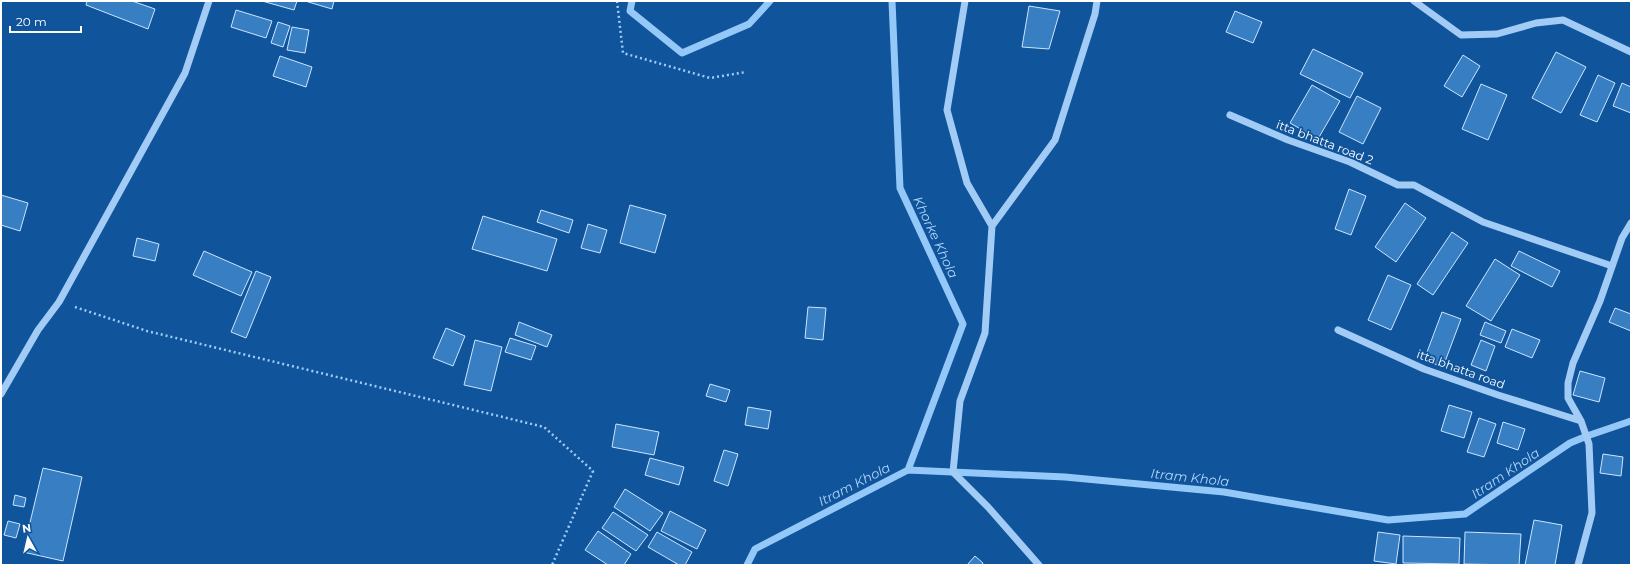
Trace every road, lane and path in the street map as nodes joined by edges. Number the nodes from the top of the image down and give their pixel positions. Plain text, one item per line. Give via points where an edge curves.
1 (209, 1) edge
2 (617, 1) edge
3 (965, 1) edge
4 (1097, 1) edge
5 (1414, 1) edge
6 (1631, 52) edge
7 (746, 72) dead end
8 (1230, 115) dead end
9 (1631, 223) edge
10 (992, 226) junction
11 (1612, 266) junction
12 (59, 302) junction
13 (1338, 330) dead end
14 (1, 394) edge
15 (1580, 421) junction
16 (552, 565) edge
17 (1039, 565) edge
18 (1578, 565) edge

1 - 12 street via 185,74
2 - 7 path via 623,53 710,78
3 - 10 street via 947,110 967,183
4 - 10 street via 1055,140
5 - 6 street via 1461,35 1497,34 1536,23 1563,20
8 - 11 street, itta bhatta road 2 via 1288,140 1350,162 1398,185 1414,185 1483,222
9 - 11 street via 1622,238
10 - 17 street via 985,333 960,401 953,472
11 - 15 street via 1600,302 1573,363 1568,383 1568,398
12 - 14 street via 38,330
12 - 16 path via 147,331 544,427 593,471
13 - 15 street, itta bhatta road via 1424,369
15 - 18 street via 1589,444 1592,512

